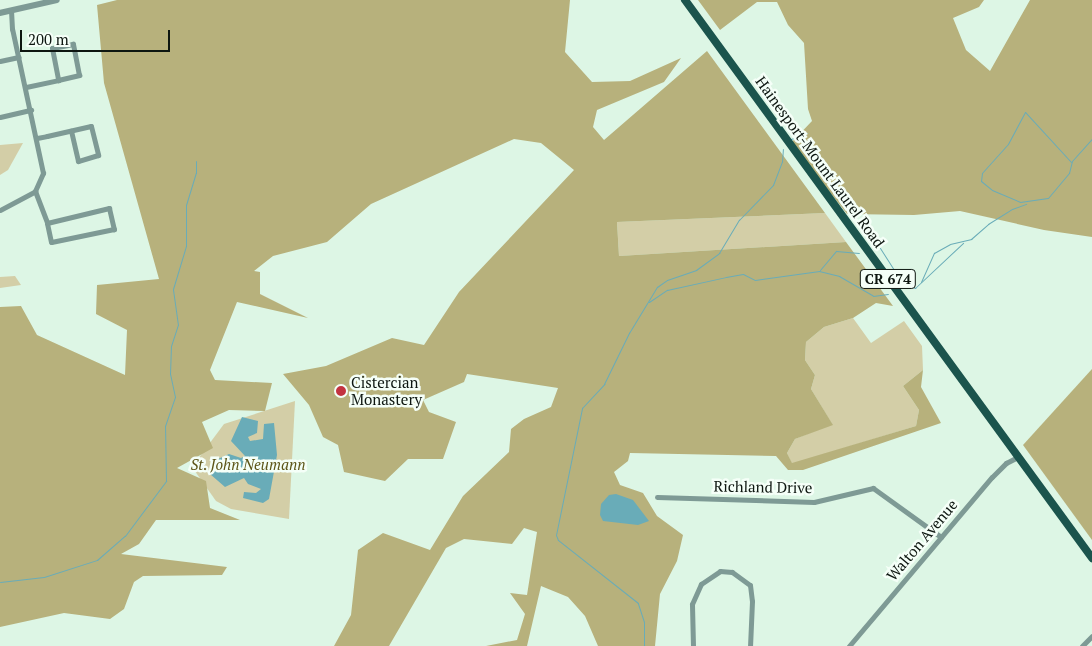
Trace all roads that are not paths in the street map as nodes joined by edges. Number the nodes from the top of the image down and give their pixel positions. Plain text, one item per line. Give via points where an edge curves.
1 (56, 0) edge
2 (685, 0) edge
3 (37, 2) edge
4 (11, 10) junction
5 (0, 13) edge
6 (19, 57) junction
7 (0, 61) edge
8 (58, 80) junction
9 (26, 87) junction
10 (31, 110) junction
11 (0, 117) edge
12 (71, 131) junction
13 (37, 138) junction
14 (35, 191) junction
15 (0, 210) edge
16 (47, 223) junction
17 (1018, 457) junction
18 (657, 498) dead end
19 (941, 537) junction
20 (1092, 558) edge
21 (1092, 636) edge
22 (693, 646) edge
23 (750, 646) edge
24 (849, 646) edge
25 (1082, 646) edge

1 - 3 street
2 - 17 main road, Hainesport-Mount Laurel Road / CR 674
3 - 4 street
4 - 5 street
4 - 6 street
6 - 7 street
6 - 9 street
8 - 8 street via 79,75 73,44 52,48
8 - 9 street
9 - 10 street
10 - 11 street
10 - 13 street
12 - 12 street via 92,126 98,155 78,161
12 - 13 street
13 - 14 street via 43,173
14 - 15 street
14 - 16 street
16 - 16 street via 51,242 114,229 109,208
17 - 19 street, Walton Avenue via 1003,465
17 - 20 main road, Hainesport-Mount Laurel Road / CR 674
18 - 19 street, Richland Drive via 814,502 873,488
19 - 24 street, Walton Avenue
21 - 25 street
22 - 23 street via 692,604 700,584 720,571 732,572 750,585

